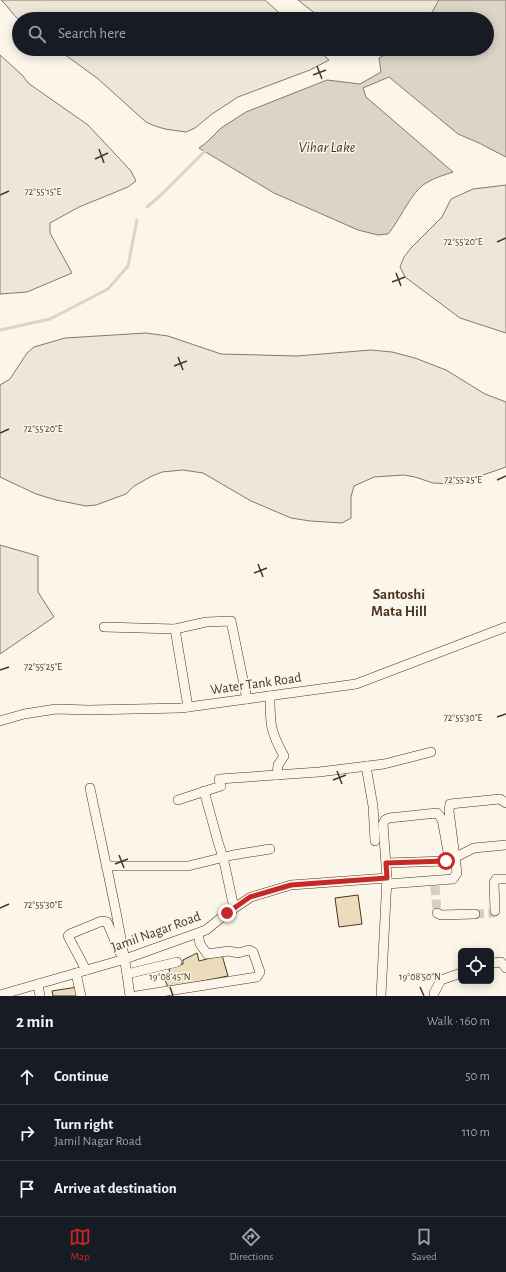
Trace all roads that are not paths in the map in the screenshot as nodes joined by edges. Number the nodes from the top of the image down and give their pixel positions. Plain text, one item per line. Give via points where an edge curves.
1 (104, 627) dead end
2 (506, 627) edge
3 (175, 629) junction
4 (270, 696) junction
5 (247, 699) junction
6 (188, 707) junction
7 (0, 721) edge
8 (431, 752) dead end
9 (366, 766) junction
10 (277, 775) junction
11 (90, 788) dead end
12 (204, 791) junction
13 (178, 800) dead end
14 (506, 803) edge
15 (375, 841) dead end
16 (506, 845) edge
17 (270, 849) dead end
18 (456, 857) junction
19 (223, 858) junction
20 (386, 863) junction
21 (106, 866) junction
22 (506, 879) edge
23 (387, 881) junction
24 (234, 908) junction
25 (495, 911) dead end
26 (437, 913) dead end
27 (475, 914) tunnel mouth
28 (198, 934) junction
29 (124, 960) junction
30 (177, 962) dead end
31 (494, 962) edge
32 (506, 968) edge
33 (86, 970) junction
34 (76, 973) junction
35 (127, 974) junction
36 (458, 974) edge
37 (254, 981) dead end
38 (38, 984) junction
39 (0, 995) edge
40 (40, 996) edge
41 (81, 996) edge
42 (130, 996) edge
43 (136, 996) edge
44 (171, 996) edge
45 (381, 996) edge
46 (434, 996) edge

1 - 3 street
2 - 4 street, Water Tank Road via 356,684
3 - 5 street via 206,622 231,621
3 - 6 street
4 - 5 street, Water Tank Road
4 - 10 street via 270,725 284,756 278,765
5 - 6 street, Water Tank Road
6 - 7 street, Water Tank Road via 56,709
8 - 9 street
9 - 10 street
9 - 15 street
10 - 12 street via 220,779 221,786
11 - 21 street
12 - 13 street
12 - 19 street
14 - 18 street via 500,800 450,804
16 - 18 street via 474,848
17 - 19 street
18 - 23 street, Jamil Nagar Road via 457,873 453,879 435,883
19 - 21 street via 188,866
19 - 24 street
20 - 20 street via 383,824 385,820 437,813 440,815 449,857 446,861
20 - 23 street
21 - 29 street
22 - 25 street via 496,879 494,883
23 - 24 street, Jamil Nagar Road via 291,885 250,897
23 - 45 street
24 - 28 street, Jamil Nagar Road
26 - 27 street
28 - 29 street, Jamil Nagar Road
28 - 43 street via 200,944 207,954 249,950 253,952 259,975
29 - 33 street, Jamil Nagar Road
29 - 33 street via 108,922 102,921 68,936
29 - 35 street
30 - 35 street
31 - 32 street via 501,962
33 - 34 street, Jamil Nagar Road
34 - 38 street, Jamil Nagar Road
34 - 41 street
35 - 42 street
36 - 46 street via 442,980
37 - 44 street
38 - 39 street, Jamil Nagar Road
38 - 40 street

